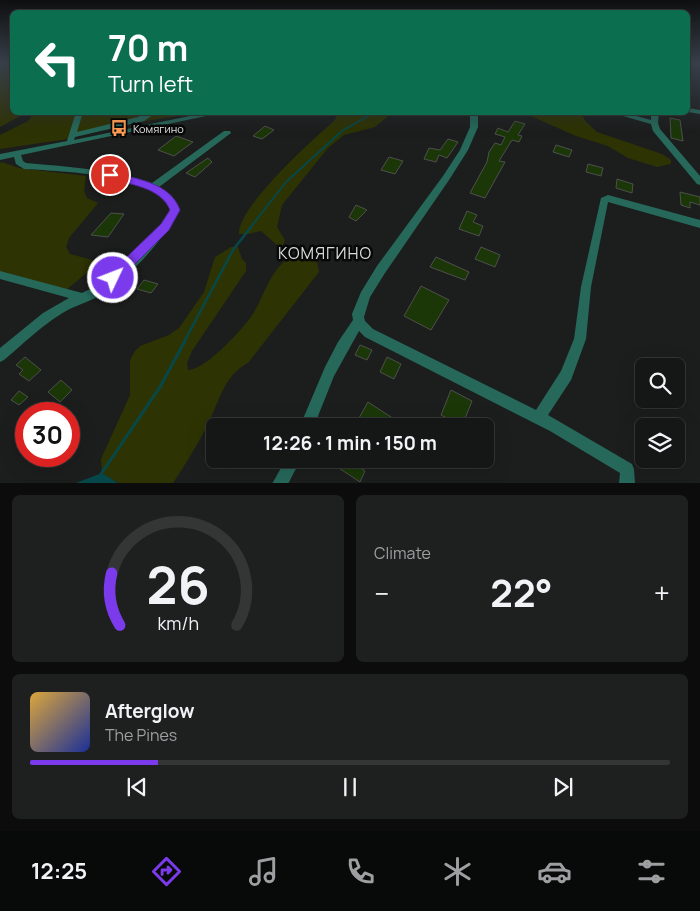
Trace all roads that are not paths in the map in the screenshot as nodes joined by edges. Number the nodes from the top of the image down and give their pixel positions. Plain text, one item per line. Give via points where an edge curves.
1 (79, 115) edge
2 (148, 115) edge
3 (206, 115) edge
4 (475, 115) edge
5 (623, 115) edge
6 (655, 115) edge
7 (654, 123) junction
8 (227, 133) dead end
9 (70, 140) junction
10 (17, 154) junction
11 (0, 157) edge
12 (700, 182) edge
13 (153, 187) junction
14 (700, 224) edge
15 (0, 275) edge
16 (81, 297) junction
17 (359, 321) junction
18 (0, 356) edge
19 (310, 418) edge
20 (540, 418) junction
21 (289, 468) edge
22 (280, 483) edge
23 (627, 483) edge

1 - 9 street
2 - 9 street
3 - 9 street
4 - 17 street via 477,121 471,138 372,283 358,314
5 - 7 street
6 - 7 street
7 - 12 street via 663,140
8 - 13 street
9 - 10 street
10 - 11 street
10 - 13 street via 24,166 110,175
13 - 16 street via 174,204 172,217 113,278
14 - 20 street via 628,202 604,200 586,287 580,339 566,375
15 - 16 street
16 - 18 street via 52,313
17 - 19 street via 326,377
17 - 20 street via 369,333
20 - 23 street via 627,469
21 - 22 street

